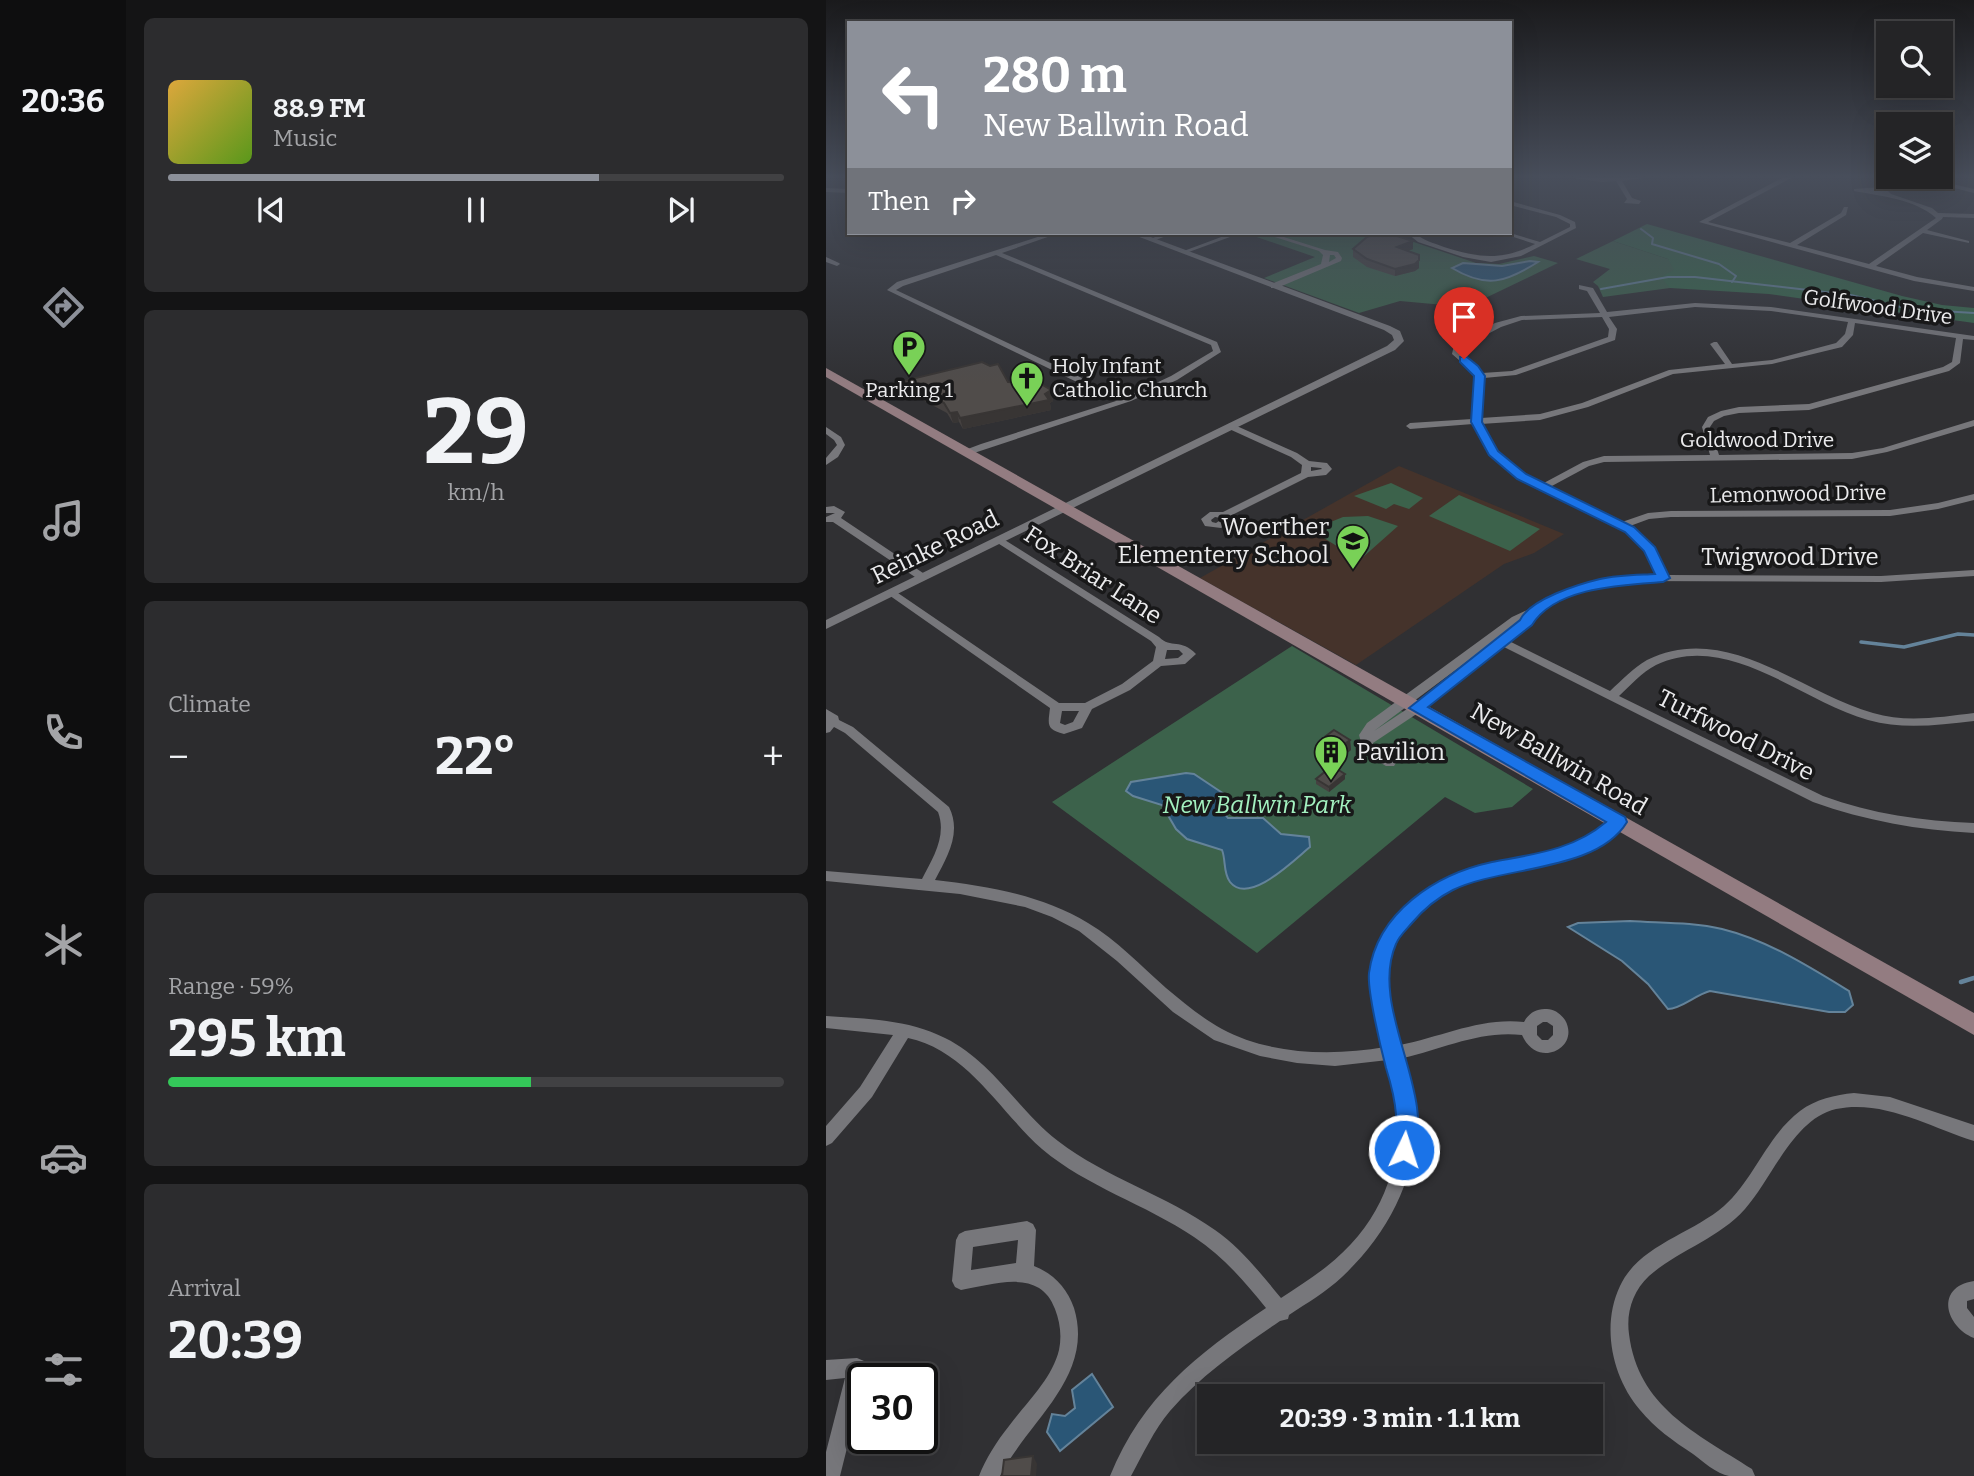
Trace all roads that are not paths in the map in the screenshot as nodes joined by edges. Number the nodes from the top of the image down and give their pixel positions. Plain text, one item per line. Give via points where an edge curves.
1 (1018, 246) edge
2 (1167, 246) edge
3 (1201, 246) edge
4 (1306, 246) edge
5 (1436, 246) edge
6 (1537, 246) edge
7 (1790, 246) edge
8 (1902, 246) edge
9 (1184, 252) junction
10 (997, 253) junction
11 (826, 259) edge
12 (837, 264) dead end
13 (1870, 267) junction
14 (1277, 287) junction
15 (1582, 287) dead end
16 (892, 288) junction
17 (880, 289) dead end
18 (1974, 289) edge
19 (1604, 315) junction
20 (1852, 321) junction
21 (1960, 336) junction
22 (1974, 338) edge
23 (1212, 343) junction
24 (1714, 344) dead end
25 (1217, 352) junction
26 (1730, 366) junction
27 (826, 372) edge
28 (1479, 376) junction
29 (1124, 401) junction
30 (1476, 422) junction
31 (1974, 423) edge
32 (1230, 426) junction
33 (1410, 426) dead end
34 (826, 430) edge
35 (968, 452) junction
36 (1715, 458) junction
37 (826, 462) edge
38 (1542, 488) junction
39 (1974, 497) edge
40 (1062, 508) junction
41 (1224, 515) dead end
42 (829, 516) edge
43 (1623, 525) junction
44 (1000, 540) junction
45 (1974, 573) edge
46 (922, 577) junction
47 (1663, 578) junction
48 (891, 593) junction
49 (1530, 615) joint
50 (826, 625) edge
51 (1497, 640) junction
52 (1162, 646) junction
53 (1158, 663) junction
54 (1612, 696) junction
55 (1410, 704) junction
56 (1056, 707) junction
57 (1087, 707) junction
58 (1974, 717) edge
59 (828, 721) edge
60 (1390, 763) dead end
61 (1619, 822) junction
62 (1974, 828) edge
63 (826, 876) edge
64 (925, 886) junction
65 (826, 1022) edge
66 (1974, 1025) edge
67 (1527, 1029) dead end
68 (904, 1031) junction
69 (1393, 1053) junction
70 (1974, 1133) edge
71 (826, 1138) edge
72 (1025, 1272) dead end
73 (1974, 1290) edge
74 (1281, 1312) junction
75 (1974, 1329) edge
76 (826, 1370) edge
77 (830, 1454) edge
78 (830, 1476) edge
79 (989, 1476) edge
80 (1120, 1476) edge
81 (1745, 1476) edge

1 - 10 street
2 - 9 street
3 - 9 street
4 - 14 street via 1336,253 1338,261
5 - 6 street via 1484,260 1513,257
7 - 13 street
8 - 13 street
9 - 14 street
10 - 16 street
10 - 23 street
11 - 12 street
13 - 18 street
14 - 32 street, Reinke Road via 1387,328 1399,341
15 - 19 street via 1590,290
16 - 17 street
16 - 29 street
19 - 20 street, Golfwood Drive via 1725,305
19 - 28 street via 1614,332 1607,340 1513,373
19 - 28 street, Golfwood Drive via 1513,320 1461,344 1456,354
20 - 21 street, Golfwood Drive
20 - 26 street via 1849,335 1839,345 1772,362
21 - 22 street, Golfwood Drive
21 - 36 street via 1956,363 1946,369 1809,407 1716,416 1706,430
23 - 25 street
23 - 25 street via 1226,347
24 - 26 street
25 - 29 street
26 - 30 street via 1662,375 1549,415
27 - 35 main road, New Ballwin Road
28 - 30 street
29 - 35 street
30 - 33 street
30 - 38 street via 1493,453
31 - 36 street, Goldwood Drive via 1852,457
32 - 40 street, Reinke Road
32 - 41 street via 1294,455 1306,469
34 - 37 street via 841,444
35 - 40 main road, New Ballwin Road
36 - 38 street, Goldwood Drive via 1604,459
38 - 43 street
39 - 43 street, Lemonwood Drive via 1890,513 1671,514
40 - 44 street, Reinke Road
40 - 55 main road, New Ballwin Road
42 - 46 street
43 - 47 street via 1650,550
44 - 46 street, Reinke Road
44 - 52 street, Fox Briar Lane
45 - 47 street, Twigwood Drive via 1881,579
46 - 48 street, Reinke Road
47 - 49 street, Twigwood Drive via 1589,586
48 - 50 street, Reinke Road
48 - 56 street
49 - 51 street, Twigwood Drive via 1527,622
51 - 54 street, Turfwood Drive
51 - 55 street, Twigwood Drive
52 - 53 street, Fox Briar Lane
52 - 53 street, Fox Briar Lane via 1182,647 1190,654 1181,661
53 - 57 street, Fox Briar Lane via 1126,687
54 - 58 street via 1653,662 1676,653 1703,651 1746,662 1882,720 1920,723
54 - 62 street, Turfwood Drive via 1828,803 1891,821
55 - 60 street via 1366,742 1368,750
55 - 61 main road, New Ballwin Road
56 - 57 street
56 - 57 street via 1054,725 1064,730 1078,724
59 - 64 street via 849,730 944,810 950,825 948,837
61 - 66 main road, New Ballwin Road
61 - 69 street via 1582,848 1467,876 1418,904 1386,943 1378,976
63 - 64 street
64 - 69 street via 1009,897 1068,918 1204,1027 1239,1044 1315,1060
65 - 68 street
67 - 69 street via 1502,1027
68 - 71 street via 866,1092
68 - 74 street via 949,1048 1050,1144 1092,1174 1219,1244
69 - 74 street via 1407,1117 1401,1171 1392,1198 1382,1219 1350,1258
70 - 81 street via 1893,1104 1850,1100 1821,1107 1796,1125 1730,1212 1654,1261 1628,1287 1619,1311 1620,1345 1636,1391 1671,1428
72 - 79 street via 1046,1282 1061,1299 1068,1315 1070,1343 1054,1384 1005,1445
73 - 75 street via 1959,1295 1956,1307
74 - 80 street via 1207,1363 1165,1403
76 - 77 street via 857,1368
77 - 78 street

